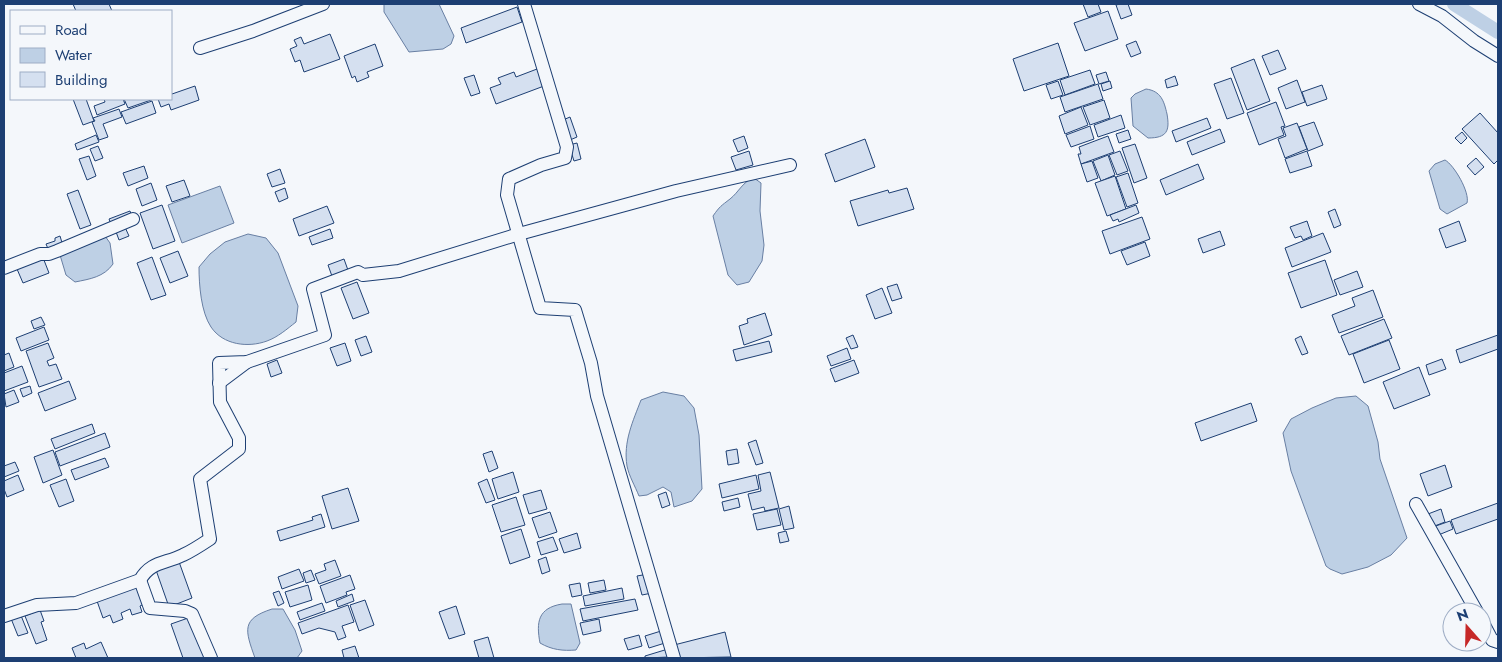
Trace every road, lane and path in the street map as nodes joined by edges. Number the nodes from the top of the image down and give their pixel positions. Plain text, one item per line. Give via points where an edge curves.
1 (323, 4) edge
2 (524, 4) edge
3 (1419, 4) edge
4 (200, 48) dead end
5 (1498, 56) edge
6 (790, 165) dead end
7 (133, 219) dead end
8 (519, 234) junction
9 (4, 268) edge
10 (1416, 504) dead end
11 (140, 580) junction
12 (1471, 602) edge
13 (4, 616) edge
14 (211, 658) edge
15 (674, 658) edge

1 - 4 street
2 - 8 street via 567,146 565,158 509,179 508,195
3 - 5 street via 1442,16
6 - 8 street via 676,191
7 - 9 street via 57,251
8 - 11 street via 399,271 364,275 358,272 312,289 325,335 247,362 219,363 220,402 239,438 238,449 200,478 210,539 183,555 151,566
8 - 15 street via 540,308 575,310
10 - 12 street
11 - 13 street via 76,604 37,605
11 - 14 street via 150,608 192,614

